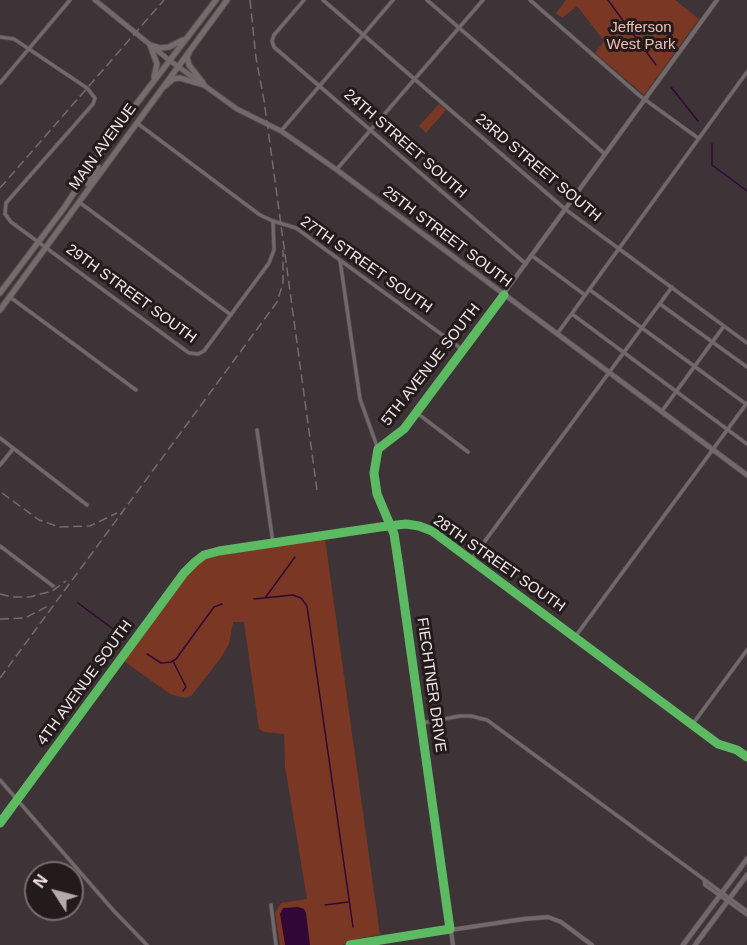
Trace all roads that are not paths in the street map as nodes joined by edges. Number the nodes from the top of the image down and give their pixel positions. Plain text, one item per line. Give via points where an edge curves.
1 (70, 0) edge
2 (95, 0) edge
3 (216, 0) edge
4 (226, 0) edge
5 (304, 0) edge
6 (323, 0) edge
7 (393, 0) edge
8 (427, 0) edge
9 (483, 0) edge
10 (530, 0) edge
11 (717, 0) edge
12 (459, 27) junction
13 (363, 34) junction
14 (186, 37) junction
15 (0, 38) edge
16 (150, 45) junction
17 (190, 48) junction
18 (30, 49) junction
19 (169, 60) junction
20 (177, 65) junction
21 (747, 72) edge
22 (415, 79) junction
23 (0, 83) edge
24 (150, 85) junction
25 (204, 85) junction
26 (319, 86) junction
27 (645, 99) junction
28 (150, 103) junction
29 (135, 122) junction
30 (370, 130) junction
31 (281, 131) junction
32 (699, 138) junction
33 (605, 154) junction
34 (95, 161) junction
35 (337, 170) junction
36 (79, 202) junction
37 (74, 209) junction
38 (565, 209) junction
39 (273, 222) junction
40 (38, 242) junction
41 (46, 247) junction
42 (619, 248) junction
43 (531, 255) junction
44 (340, 260) junction
45 (526, 264) junction
46 (672, 288) junction
47 (590, 290) junction
48 (0, 293) edge
49 (504, 295) junction
50 (585, 295) junction
51 (10, 297) junction
52 (660, 304) junction
53 (0, 310) edge
54 (572, 314) junction
55 (231, 315) junction
56 (724, 326) junction
57 (643, 328) junction
58 (557, 334) junction
59 (712, 342) junction
60 (747, 343) edge
61 (464, 350) junction
62 (624, 353) junction
63 (694, 366) junction
64 (747, 368) edge
65 (610, 373) junction
66 (136, 390) dead end
67 (676, 392) junction
68 (747, 404) edge
69 (662, 411) junction
70 (417, 413) junction
71 (257, 430) dead end
72 (728, 430) junction
73 (0, 438) edge
74 (747, 444) edge
75 (13, 448) junction
76 (378, 449) junction
77 (713, 449) junction
78 (468, 452) dead end
79 (0, 465) edge
80 (747, 475) edge
81 (87, 505) dead end
82 (390, 526) junction
83 (273, 543) junction
84 (0, 546) edge
85 (471, 560) junction
86 (196, 561) joint
87 (53, 586) dead end
88 (575, 637) junction
89 (747, 650) edge
90 (422, 723) junction
91 (692, 725) junction
92 (747, 757) edge
93 (0, 780) edge
94 (17, 800) junction
95 (0, 823) edge
96 (747, 859) edge
97 (747, 875) edge
98 (721, 894) junction
99 (729, 900) junction
100 (271, 905) dead end
101 (747, 913) edge
102 (450, 929) junction
103 (147, 945) edge
104 (276, 945) edge
105 (350, 945) edge
106 (453, 945) edge
107 (592, 945) edge
108 (683, 945) edge
109 (695, 945) edge

1 - 18 street
2 - 16 main road, 25TH STREET SOUTH
3 - 14 main road, MAIN AVENUE
4 - 17 main road, MAIN AVENUE
5 - 26 street, 24TH STREET SOUTH via 272,41
6 - 13 street, 23RD STREET SOUTH
7 - 13 street
8 - 12 street
9 - 12 street
10 - 27 street
11 - 27 street, 5TH AVENUE SOUTH
12 - 22 street
12 - 33 street
13 - 22 street, 23RD STREET SOUTH
13 - 26 street
14 - 16 main road via 169,47
14 - 19 main road, MAIN AVENUE
15 - 18 street via 14,39
16 - 19 main road, 25TH STREET SOUTH
16 - 24 main road via 157,68
17 - 20 main road, MAIN AVENUE
17 - 25 main road via 189,65
18 - 23 street
18 - 40 street, 29TH STREET SOUTH via 87,88 94,98 93,104 6,203 5,214 11,222
19 - 20 main road, 25TH STREET SOUTH
19 - 24 main road, MAIN AVENUE
20 - 25 main road, 25TH STREET SOUTH
20 - 28 main road, MAIN AVENUE
21 - 32 street
22 - 30 street
22 - 38 street, 23RD STREET SOUTH
24 - 34 main road, MAIN AVENUE
25 - 28 main road via 176,78
25 - 31 main road, 25TH STREET SOUTH via 237,109
26 - 30 street, 24TH STREET SOUTH
26 - 31 street
27 - 32 street
27 - 33 street, 5TH AVENUE SOUTH
28 - 29 main road, MAIN AVENUE
29 - 36 main road, MAIN AVENUE
29 - 39 street, 27TH STREET SOUTH
30 - 35 street
30 - 45 street, 24TH STREET SOUTH
31 - 35 main road, 25TH STREET SOUTH
32 - 42 street
33 - 38 street, 5TH AVENUE SOUTH
34 - 37 main road via 98,167
34 - 40 main road, MAIN AVENUE
35 - 49 main road, 25TH STREET SOUTH
36 - 37 main road, MAIN AVENUE
36 - 55 street
37 - 41 main road, MAIN AVENUE
38 - 42 street, 23RD STREET SOUTH
38 - 43 street, 5TH AVENUE SOUTH
39 - 44 street, 27TH STREET SOUTH via 296,228
39 - 55 street, 29TH STREET SOUTH via 273,257
40 - 41 street, 29TH STREET SOUTH
40 - 48 main road, MAIN AVENUE
41 - 51 main road, MAIN AVENUE
41 - 55 street, 29TH STREET SOUTH via 194,355 204,351
42 - 46 street, 23RD STREET SOUTH
42 - 47 street
43 - 45 street, 5TH AVENUE SOUTH
43 - 50 street
44 - 61 street, 27TH STREET SOUTH
44 - 76 street via 360,399
45 - 49 street, 5TH AVENUE SOUTH
46 - 52 street
46 - 56 street, 23RD STREET SOUTH
47 - 50 street
47 - 57 street
49 - 58 main road, 25TH STREET SOUTH
49 - 61 street, 5TH AVENUE SOUTH
50 - 54 street
51 - 53 main road, MAIN AVENUE
51 - 66 street
52 - 57 street
52 - 59 street
54 - 58 street
54 - 62 street
56 - 59 street
56 - 60 street, 23RD STREET SOUTH
57 - 62 street
57 - 63 street
58 - 65 main road, 25TH STREET SOUTH
59 - 63 street
59 - 64 street
61 - 70 street, 5TH AVENUE SOUTH
62 - 65 street
62 - 67 street
63 - 67 street
63 - 68 street
65 - 69 main road, 25TH STREET SOUTH
65 - 85 street
67 - 69 street
67 - 72 street
68 - 72 street
69 - 77 main road, 25TH STREET SOUTH
70 - 76 street, 5TH AVENUE SOUTH
70 - 78 street
71 - 83 street
72 - 74 street
72 - 77 street
73 - 75 street
75 - 79 street
75 - 81 street
76 - 82 street, FIECHTNER DRIVE via 374,473 377,494
77 - 80 main road, 25TH STREET SOUTH
77 - 88 street
82 - 83 street, 28TH STREET SOUTH
82 - 85 street, 28TH STREET SOUTH via 406,524 432,531
82 - 90 street, FIECHTNER DRIVE
83 - 86 street, 28TH STREET SOUTH via 219,551
84 - 87 street
85 - 88 street, 28TH STREET SOUTH
86 - 94 street, 4TH AVENUE SOUTH
88 - 91 street, 28TH STREET SOUTH
89 - 91 street
90 - 98 street via 460,716 487,720
90 - 102 street, FIECHTNER DRIVE
91 - 92 street, 28TH STREET SOUTH via 718,744
93 - 94 street
94 - 95 street, 4TH AVENUE SOUTH
94 - 103 street
96 - 98 main road
97 - 99 main road
98 - 99 street
98 - 108 main road
99 - 101 street
99 - 109 main road
100 - 104 street
102 - 105 street
102 - 106 street, FIECHTNER DRIVE
102 - 107 street via 548,917

